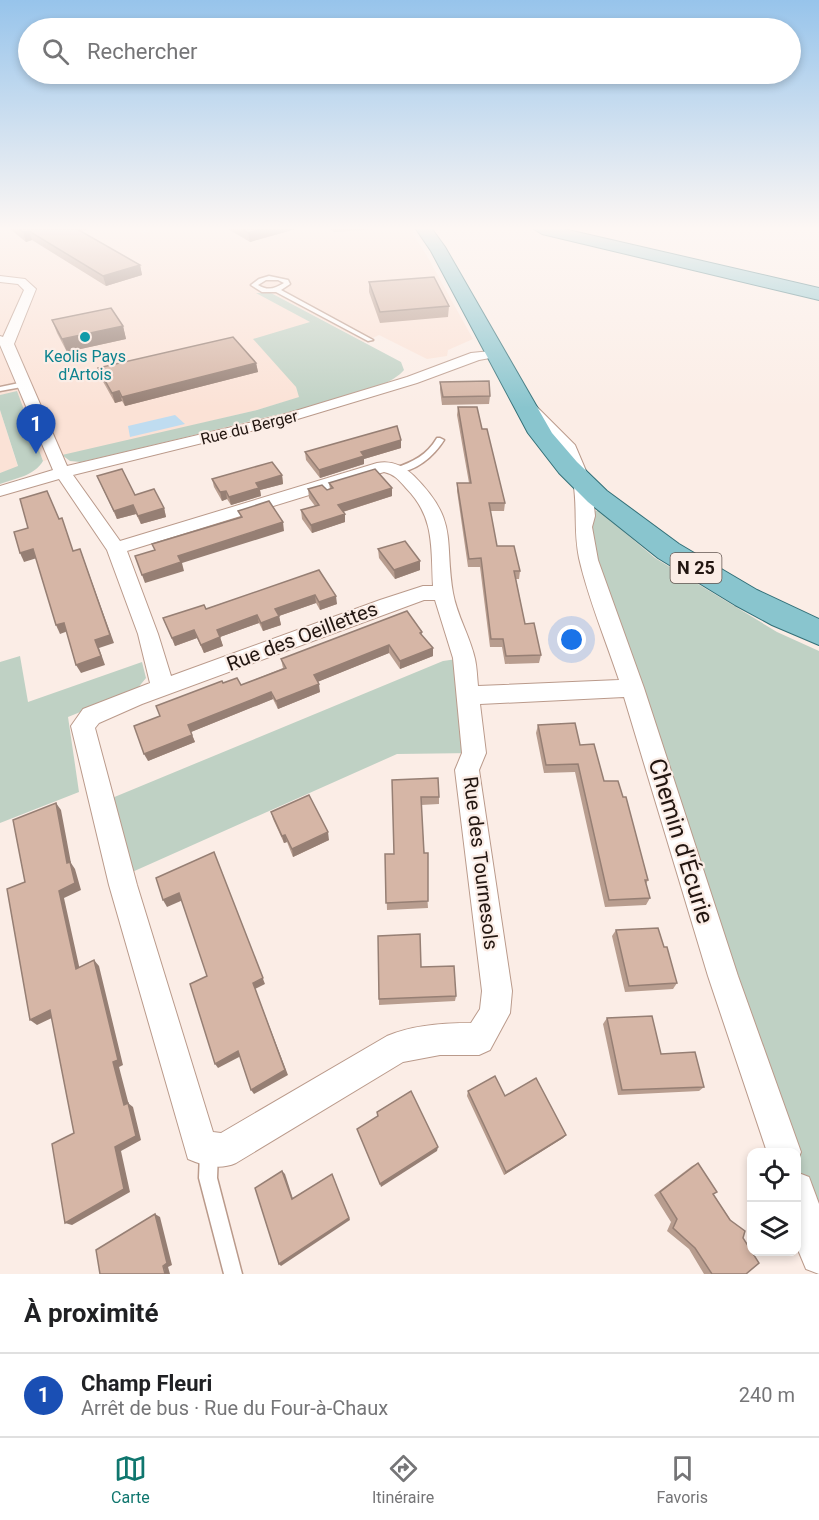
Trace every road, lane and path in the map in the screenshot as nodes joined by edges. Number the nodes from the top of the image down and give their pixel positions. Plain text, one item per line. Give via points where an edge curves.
1 (29, 288) edge
2 (260, 288) edge
3 (282, 288) edge
4 (460, 288) edge
5 (795, 288) edge
6 (277, 290) junction
7 (819, 294) edge
8 (370, 340) dead end
9 (3, 342) edge
10 (496, 353) junction
11 (24, 384) junction
12 (0, 389) edge
13 (440, 440) dead end
14 (398, 470) junction
15 (64, 471) junction
16 (584, 485) junction
17 (0, 491) edge
18 (617, 511) junction
19 (584, 522) junction
20 (116, 548) junction
21 (443, 593) junction
22 (819, 633) edge
23 (163, 688) junction
24 (633, 688) junction
25 (468, 695) junction
26 (205, 1148) junction
27 (783, 1148) edge
28 (800, 1202) edge
29 (819, 1256) edge
30 (233, 1274) edge

1 - 9 street
2 - 6 lane
3 - 6 lane
4 - 10 main road, N 25
5 - 7 main road
6 - 8 lane
9 - 11 street
10 - 15 street, Rue du Berger via 476,356 286,418
10 - 16 main road, N 25 via 541,436
11 - 12 lane
11 - 15 street
13 - 14 lane via 434,451 416,464
14 - 20 street via 383,467
14 - 21 street, Rue des Tournesols via 425,497 435,514
15 - 17 street, Rue du Berger
15 - 20 street
16 - 18 main road, N 25
16 - 19 street, Chemin d'Écurie
18 - 19 street via 598,510
18 - 22 main road, N 25 via 719,582
19 - 24 street, Chemin d'Écurie via 589,560
20 - 23 street
21 - 23 street, Rue des Oeillettes via 423,593 387,605
21 - 25 street, Rue des Tournesols via 464,658
23 - 26 street, Rue des Oeillettes via 92,716 83,726 121,877
24 - 25 street
24 - 27 street, Chemin d'Écurie via 723,976
25 - 26 street, Rue des Tournesols via 474,753 467,770 495,980 495,1013 479,1040 440,1040 398,1047 224,1151
26 - 30 lane via 208,1178
28 - 29 street

